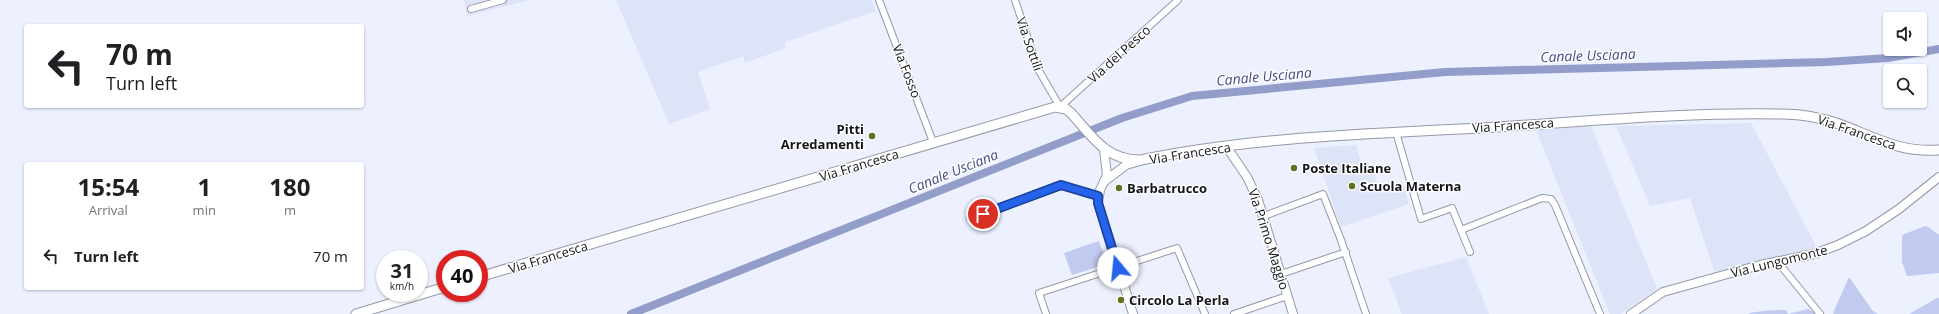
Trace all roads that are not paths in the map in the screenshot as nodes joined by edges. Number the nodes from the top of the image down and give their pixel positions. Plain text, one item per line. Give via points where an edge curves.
1 (502, 0) edge
2 (878, 0) edge
3 (1015, 0) edge
4 (1178, 0) edge
5 (471, 9) dead end
6 (1060, 107) junction
7 (1396, 132) junction
8 (933, 142) junction
9 (1226, 146) junction
10 (1104, 149) junction
11 (1939, 150) edge
12 (1117, 157) junction
13 (1141, 160) junction
14 (1108, 177) junction
15 (1939, 177) edge
16 (1098, 196) junction
17 (1264, 216) junction
18 (970, 218) dead end
19 (1461, 230) junction
20 (1346, 252) junction
21 (1470, 252) dead end
22 (1777, 261) junction
23 (1118, 268) junction
24 (488, 274) edge
25 (1281, 274) junction
26 (436, 290) edge
27 (1287, 296) junction
28 (356, 314) edge
29 (1046, 314) edge
30 (1133, 314) edge
31 (1205, 314) edge
32 (1234, 314) edge
33 (1293, 314) edge
34 (1366, 314) edge
35 (1600, 314) edge
36 (1631, 314) edge
37 (1820, 314) edge

1 - 5 street
2 - 8 street, Via Fosso
3 - 6 street, Via Sottili via 1038,69
4 - 6 street, Via del Pesco
6 - 8 main road, Via Francesca
6 - 10 main road, Via Francesca via 1071,113
7 - 9 main road, Via Francesca
7 - 11 main road, Via Francesca via 1693,114 1784,114 1828,120 1883,143
7 - 19 street via 1421,218 1452,208
8 - 24 main road, Via Francesca
9 - 13 main road, Via Francesca
9 - 17 street, Via Primo Maggio via 1253,188
10 - 12 main road, Via Francesca
10 - 14 street
12 - 13 main road, Via Francesca
12 - 14 street
13 - 14 street via 1126,165
14 - 16 street
15 - 22 street, Via Lungomonte via 1866,231 1826,251
16 - 18 street via 1061,185
16 - 23 street
17 - 20 street via 1324,194
17 - 25 street, Via Primo Maggio
19 - 21 street
19 - 35 street via 1542,198 1550,199 1555,205
20 - 25 street
20 - 34 street
22 - 36 street, Via Lungomonte via 1663,292
22 - 37 street
23 - 29 street via 1039,292
23 - 30 street
23 - 31 street via 1177,248
25 - 27 street, Via Primo Maggio
26 - 28 main road
27 - 32 street
27 - 33 street, Via Primo Maggio

